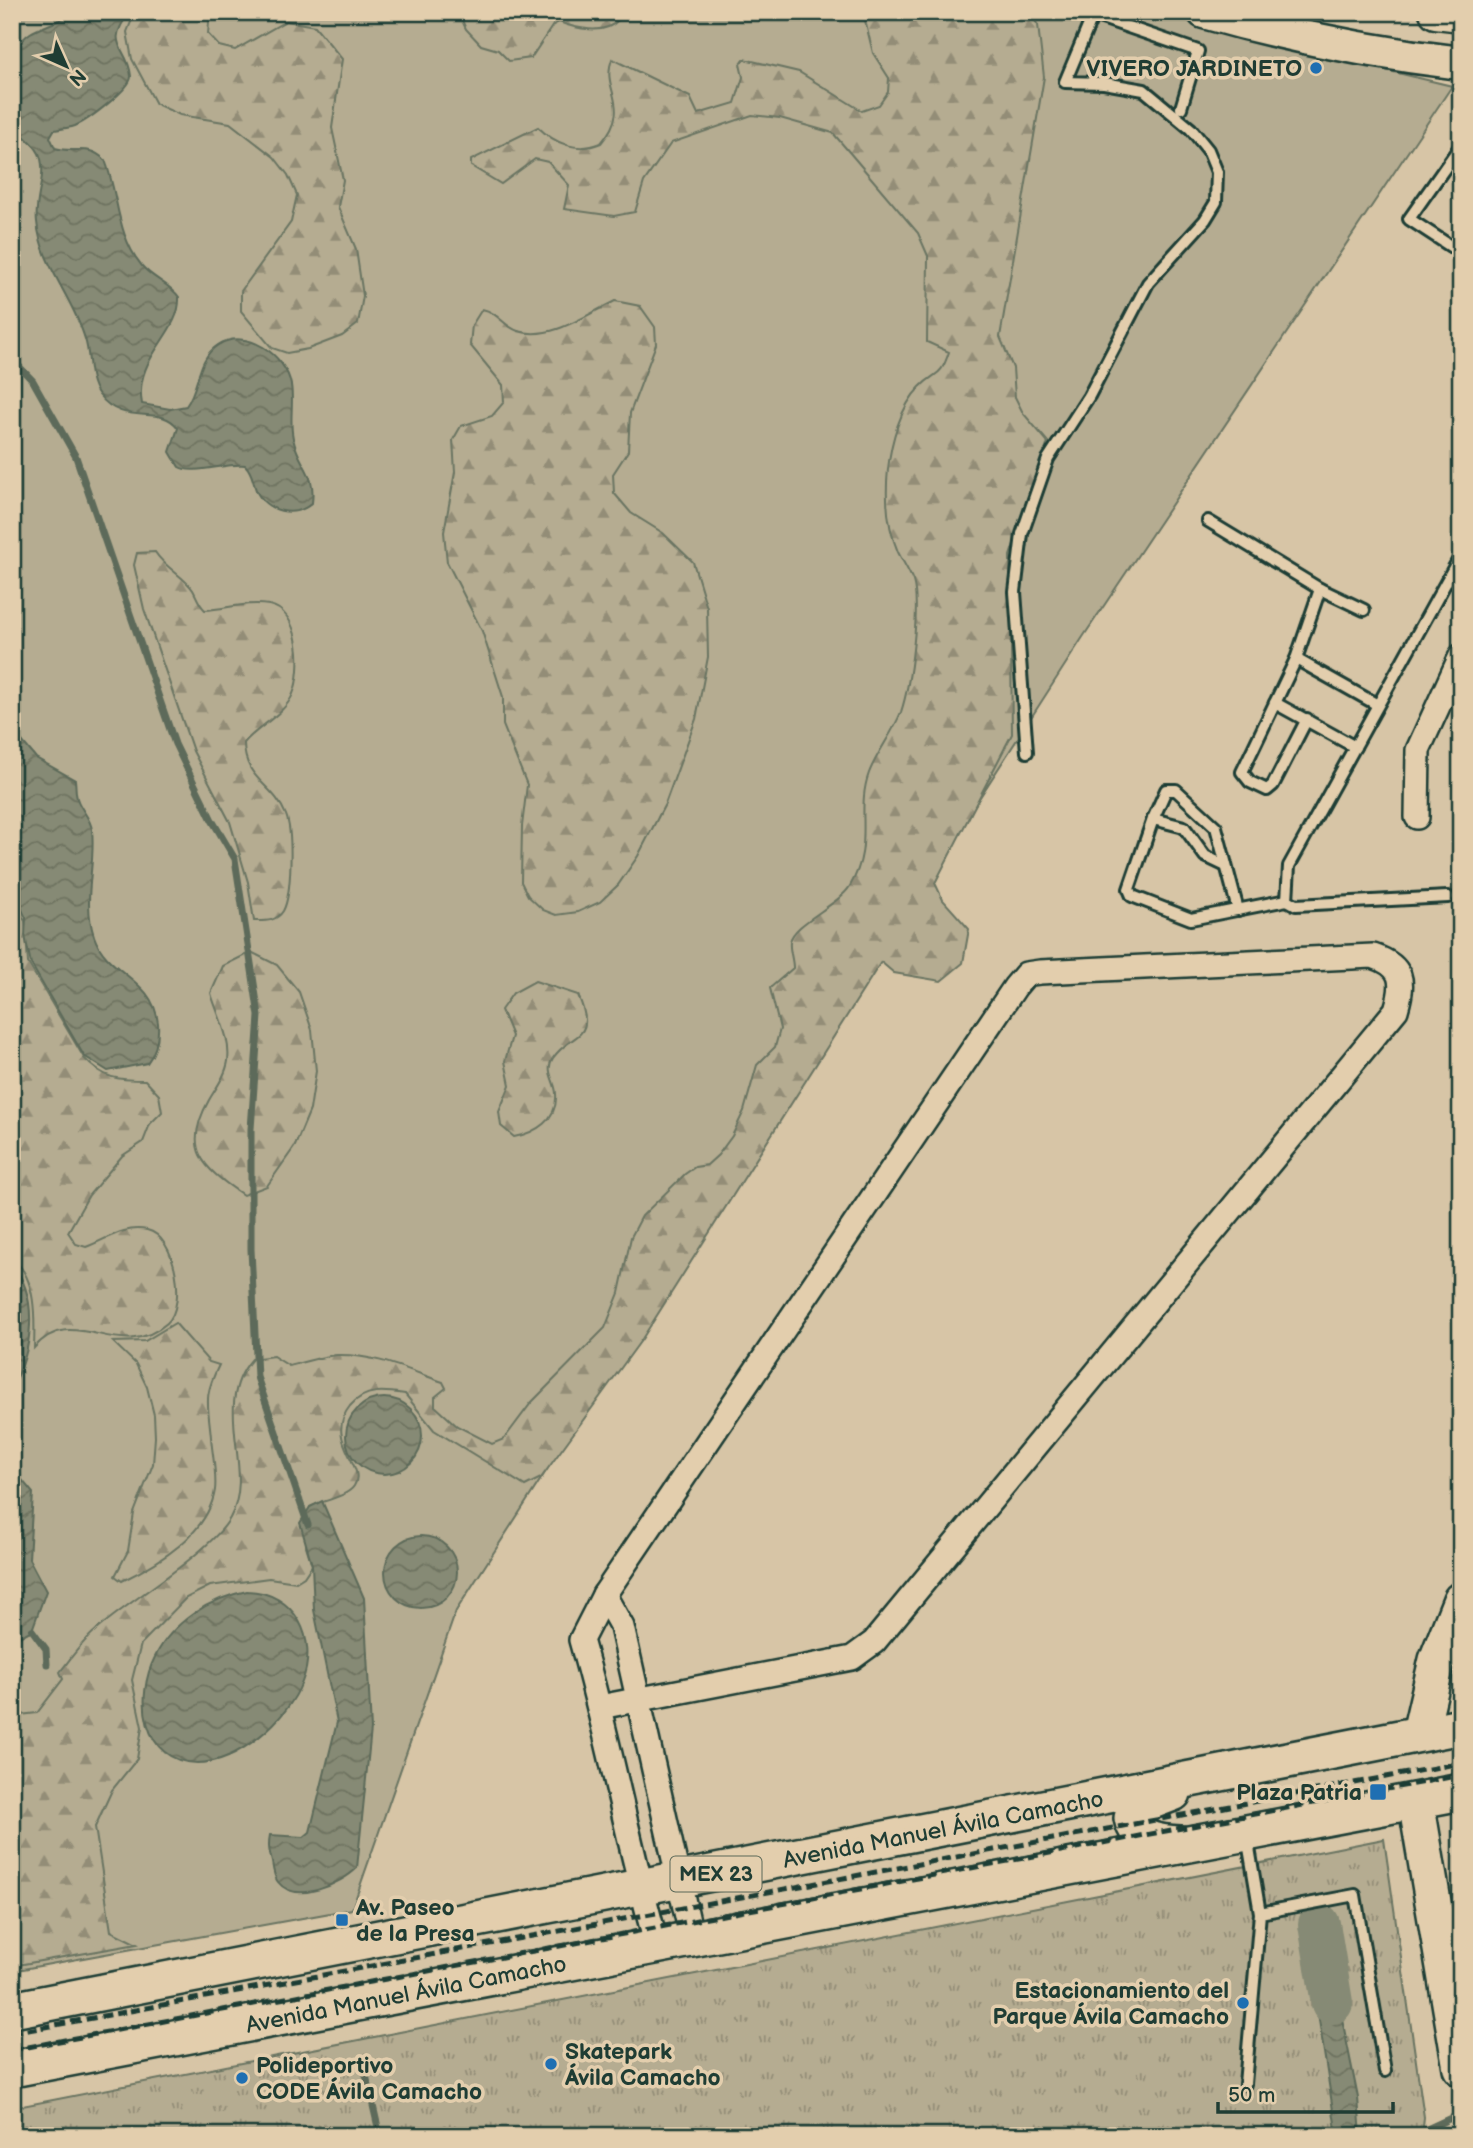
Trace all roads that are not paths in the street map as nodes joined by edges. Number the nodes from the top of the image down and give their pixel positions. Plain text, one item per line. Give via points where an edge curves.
1 (1204, 12) edge
2 (1436, 12) edge
3 (1461, 15) edge
4 (1461, 63) edge
5 (1181, 108) dead end
6 (1461, 145) edge
7 (1461, 253) edge
8 (1208, 521) dead end
9 (1461, 555) edge
10 (1320, 589) junction
11 (1364, 610) dead end
12 (1461, 656) edge
13 (1296, 659) junction
14 (1275, 703) junction
15 (1376, 704) junction
16 (1307, 719) junction
17 (1355, 747) junction
18 (1027, 752) dead end
19 (1417, 817) dead end
20 (1153, 819) junction
21 (1226, 866) junction
22 (1448, 897) dead end
23 (1287, 900) junction
24 (1238, 910) junction
25 (604, 1595) junction
26 (1461, 1600) edge
27 (636, 1700) junction
28 (600, 1707) junction
29 (1461, 1726) edge
30 (1420, 1733) junction
31 (1259, 1766) junction
32 (1461, 1792) edge
33 (1416, 1801) junction
34 (1247, 1833) junction
35 (1187, 1845) junction
36 (680, 1881) junction
37 (640, 1889) junction
38 (1260, 1913) junction
39 (692, 1939) junction
40 (657, 1946) junction
41 (12, 2010) edge
42 (1461, 2068) edge
43 (12, 2069) edge
44 (1385, 2070) dead end
45 (1245, 2084) dead end

1 - 4 main road via 1391,55
2 - 3 main road
5 - 18 lane via 1198,51 1093,15 1065,82 1144,90 1208,150 1217,172 1216,202 1148,283 1089,396 1048,459 1021,534 1015,592
6 - 7 lane via 1409,219
8 - 10 lane
9 - 15 lane
10 - 11 lane
10 - 13 lane
12 - 19 street via 1418,750
13 - 14 lane
13 - 15 lane
14 - 16 lane
14 - 16 lane via 1242,772 1258,786 1267,790 1273,785
15 - 17 lane
16 - 17 lane
17 - 23 lane via 1289,866
20 - 21 lane via 1184,827 1206,856
20 - 21 lane via 1166,790 1176,790 1216,827
20 - 24 lane via 1129,889 1132,896 1191,919
21 - 24 lane
22 - 23 lane via 1296,905
23 - 24 lane
25 - 27 street via 622,1627
25 - 27 street via 1026,974 1373,956 1391,962 1402,992 1396,1010 874,1642 852,1658
25 - 28 street via 581,1640
26 - 30 main road via 1437,1660
27 - 28 street
27 - 36 street
28 - 37 street
29 - 30 main road, Avenida Manuel Ávila Camacho / MEX 23
30 - 31 main road, Avenida Manuel Ávila Camacho / MEX 23
31 - 35 main road via 1148,1801 1134,1811 1133,1824 1147,1839
31 - 36 main road, Avenida Manuel Ávila Camacho / MEX 23
32 - 33 main road, Avenida Manuel Ávila Camacho / MEX 23
33 - 34 main road, Avenida Manuel Ávila Camacho / MEX 23
33 - 42 main road
34 - 35 main road, Avenida Manuel Ávila Camacho / MEX 23
34 - 38 lane
35 - 39 main road, Avenida Manuel Ávila Camacho / MEX 23
36 - 37 main road, Avenida Manuel Ávila Camacho / MEX 23
36 - 39 street
37 - 40 street
37 - 41 main road, Avenida Manuel Ávila Camacho / MEX 23
38 - 44 lane via 1355,1895
38 - 45 lane
39 - 40 main road, Avenida Manuel Ávila Camacho / MEX 23
40 - 43 main road, Avenida Manuel Ávila Camacho / MEX 23

